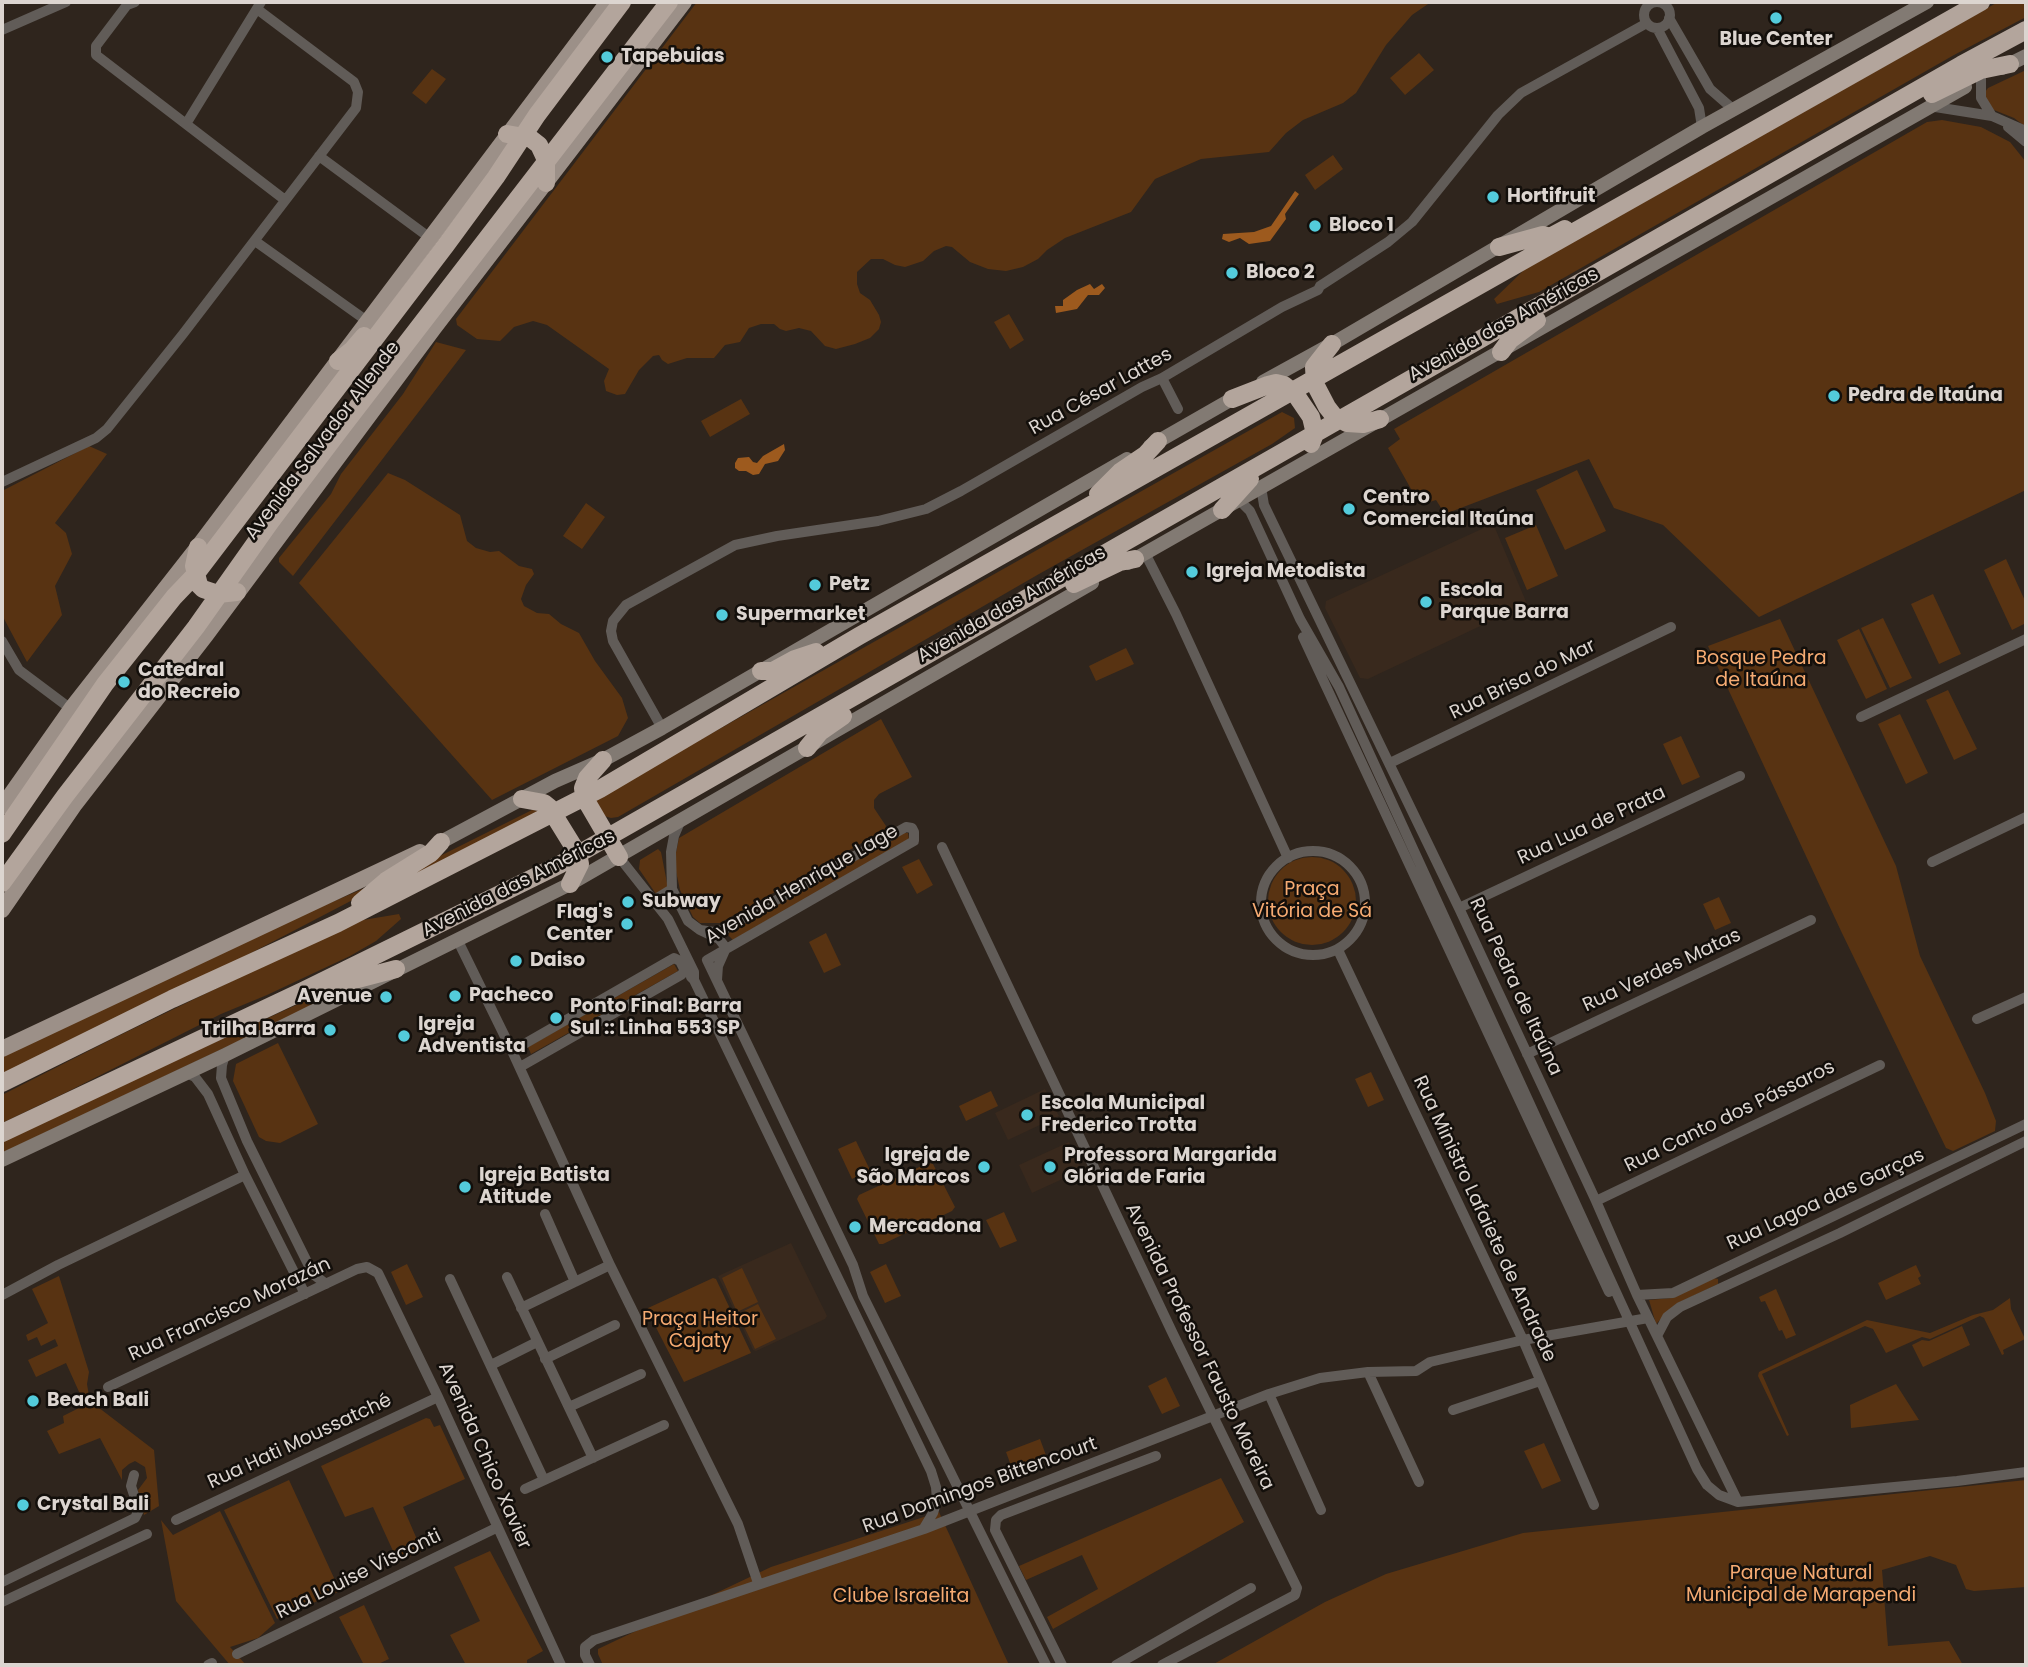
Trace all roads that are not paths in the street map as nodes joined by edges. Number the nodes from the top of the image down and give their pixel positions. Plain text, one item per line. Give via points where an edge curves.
1 (66, 2) edge
2 (135, 2) edge
3 (608, 2) edge
4 (622, 2) edge
5 (668, 2) edge
6 (684, 2) edge
7 (1677, 2) edge
8 (1927, 2) edge
9 (1962, 2) edge
10 (1981, 2) edge
11 (259, 5) edge
12 (1644, 5) edge
13 (1664, 7) edge
14 (1652, 25) junction
15 (2, 30) edge
16 (1928, 30) junction
17 (2026, 30) edge
18 (2026, 55) edge
19 (2010, 64) junction
20 (1981, 79) junction
21 (1929, 106) junction
22 (1734, 110) junction
23 (1880, 112) junction
24 (1992, 116) junction
25 (186, 124) junction
26 (1702, 127) junction
27 (2026, 131) edge
28 (515, 135) junction
29 (2026, 142) edge
30 (319, 156) junction
31 (546, 160) junction
32 (547, 183) junction
33 (285, 200) junction
34 (1601, 217) junction
35 (254, 241) junction
36 (438, 241) junction
37 (1499, 247) junction
38 (1612, 266) junction
39 (368, 321) junction
40 (1332, 344) junction
41 (1501, 352) junction
42 (338, 361) junction
43 (1162, 378) junction
44 (1314, 378) junction
45 (1290, 390) junction
46 (1232, 398) junction
47 (1178, 409) dead end
48 (1380, 419) junction
49 (1339, 420) junction
50 (360, 426) junction
51 (1315, 434) junction
52 (1158, 441) junction
53 (2, 482) edge
54 (1261, 487) junction
55 (1239, 500) junction
56 (1222, 510) junction
57 (1076, 514) junction
58 (271, 520) junction
59 (198, 547) junction
60 (1140, 556) junction
61 (195, 575) junction
62 (1305, 589) junction
63 (237, 592) junction
64 (218, 594) junction
65 (1289, 596) junction
66 (1316, 611) junction
67 (1000, 614) junction
68 (1300, 619) junction
69 (1671, 627) dead end
70 (859, 636) junction
71 (2026, 639) edge
72 (2, 641) edge
73 (761, 671) junction
74 (887, 679) junction
75 (71, 709) junction
76 (1861, 717) dead end
77 (662, 728) junction
78 (807, 748) junction
79 (603, 760) junction
80 (1390, 763) junction
81 (1740, 776) dead end
82 (584, 797) junction
83 (522, 799) junction
84 (2, 807) edge
85 (553, 812) junction
86 (2026, 817) edge
87 (680, 822) junction
88 (2, 834) edge
89 (607, 838) junction
90 (441, 842) junction
91 (942, 848) dead end
92 (578, 854) junction
93 (619, 857) junction
94 (1287, 858) junction
95 (1932, 862) dead end
96 (2, 883) edge
97 (570, 884) junction
98 (672, 889) junction
99 (654, 900) junction
100 (1459, 908) junction
101 (2, 910) edge
102 (1811, 920) dead end
103 (338, 923) junction
104 (700, 930) junction
105 (458, 941) junction
106 (726, 948) junction
107 (1338, 950) junction
108 (396, 970) junction
109 (685, 971) junction
110 (694, 980) junction
111 (717, 981) junction
112 (303, 991) junction
113 (2026, 997) edge
114 (1977, 1019) dead end
115 (2, 1049) edge
116 (512, 1051) junction
117 (1527, 1054) junction
118 (225, 1055) junction
119 (1880, 1065) dead end
120 (520, 1067) junction
121 (186, 1073) junction
122 (2, 1083) edge
123 (2026, 1124) edge
124 (2, 1133) edge
125 (247, 1141) junction
126 (2026, 1141) edge
127 (233, 1147) junction
128 (2, 1160) edge
129 (245, 1175) junction
130 (1596, 1201) junction
131 (545, 1214) dead end
132 (610, 1265) junction
133 (367, 1267) joint
134 (507, 1278) dead end
135 (450, 1279) dead end
136 (575, 1282) junction
137 (326, 1284) junction
138 (305, 1294) junction
139 (2, 1295) edge
140 (1637, 1295) junction
141 (521, 1308) junction
142 (1648, 1318) junction
143 (1626, 1323) junction
144 (615, 1325) dead end
145 (1657, 1336) junction
146 (1522, 1340) junction
147 (537, 1342) junction
148 (545, 1359) junction
149 (491, 1365) junction
150 (1368, 1372) junction
151 (641, 1374) dead end
152 (1540, 1381) junction
153 (108, 1387) dead end
154 (1269, 1394) junction
155 (438, 1397) junction
156 (569, 1408) junction
157 (1453, 1410) dead end
158 (1212, 1417) junction
159 (664, 1424) dead end
160 (1156, 1455) dead end
161 (593, 1458) junction
162 (2026, 1472) edge
163 (134, 1475) dead end
164 (544, 1480) junction
165 (1419, 1482) dead end
166 (525, 1489) dead end
167 (1738, 1502) junction
168 (1594, 1505) dead end
169 (971, 1510) junction
170 (1321, 1510) dead end
171 (176, 1520) dead end
172 (496, 1528) junction
173 (924, 1529) junction
174 (147, 1534) dead end
175 (2, 1582) edge
176 (758, 1583) junction
177 (1251, 1588) dead end
178 (2, 1602) edge
179 (1033, 1608) junction
180 (1018, 1612) junction
181 (237, 1654) dead end
182 (560, 1665) edge
183 (590, 1665) edge
184 (1046, 1665) edge
185 (1062, 1665) edge
186 (1116, 1665) edge
187 (1161, 1665) edge

1 - 15 street
2 - 25 street via 127,5 96,46 96,55
3 - 28 main road, Avenida Salvador Allende
4 - 28 highway, Avenida Salvador Allende
5 - 31 highway, Avenida Salvador Allende
6 - 32 main road, Avenida Salvador Allende
7 - 13 street
8 - 22 main road
9 - 16 highway
10 - 16 highway
11 - 25 street
11 - 30 street via 356,86 356,108
12 - 13 street
12 - 14 street via 1644,16
13 - 14 street, Rua César Lattes via 1665,25
13 - 22 street via 1710,89
14 - 26 street via 1699,108
14 - 43 street, Rua César Lattes via 1521,93 1412,222 1388,242 1318,290
16 - 34 highway
17 - 23 highway, Avenida das Américas
18 - 19 main road, Avenida das Américas
19 - 20 main road, Avenida das Américas
19 - 23 highway via 1980,70 1900,108
20 - 21 main road, Avenida das Américas
20 - 24 street via 1981,98
21 - 24 street
21 - 41 main road, Avenida das Américas
22 - 26 main road
23 - 38 highway, Avenida das Américas
24 - 27 street
24 - 29 street
25 - 33 street
26 - 37 main road
28 - 31 highway via 539,145
28 - 36 highway, Avenida Salvador Allende
30 - 33 street
30 - 36 street
31 - 32 highway
31 - 58 highway, Avenida Salvador Allende
32 - 50 main road, Avenida Salvador Allende
33 - 35 street
34 - 37 highway via 1550,237
34 - 44 highway
35 - 39 street
35 - 53 street via 107,429
36 - 39 main road, Avenida Salvador Allende
36 - 42 highway via 437,251
36 - 61 highway, Avenida Salvador Allende
37 - 40 main road
38 - 41 highway via 1518,333
38 - 49 highway, Avenida das Américas
39 - 42 main road, Avenida Salvador Allende
40 - 44 highway via 1316,362
40 - 46 main road
41 - 48 main road, Avenida das Américas
42 - 59 main road, Avenida Salvador Allende
43 - 47 street
43 - 77 street, Rua César Lattes via 926,509 735,545 626,605 613,621 613,641
44 - 45 highway
44 - 49 highway via 1327,407
45 - 46 highway via 1276,383
45 - 51 highway via 1305,407
45 - 57 highway
46 - 52 main road
48 - 49 highway via 1354,425
48 - 54 main road, Avenida das Américas
49 - 51 highway, Avenida das Américas
50 - 58 highway via 345,436 283,512
50 - 63 main road, Avenida Salvador Allende
51 - 56 highway via 1312,443 1253,477
51 - 67 highway, Avenida das Américas
52 - 57 highway
52 - 73 main road
54 - 55 main road, Avenida das Américas
54 - 62 street, Rua Pedra de Itaúna via 1264,505
55 - 56 main road, Avenida das Américas
55 - 65 street, Rua Pedra de Itaúna via 1250,512
56 - 60 main road, Avenida das Américas
57 - 70 highway
58 - 64 highway, Avenida Salvador Allende
59 - 61 highway
59 - 75 main road, Avenida Salvador Allende
60 - 67 highway
60 - 78 main road, Avenida das Américas
60 - 94 street via 1176,614
61 - 64 highway via 203,589
61 - 88 highway, Avenida Salvador Allende via 105,684
62 - 65 street
62 - 66 street, Rua Pedra de Itaúna
63 - 64 highway
63 - 101 main road, Avenida Salvador Allende via 75,803
64 - 96 highway, Avenida Salvador Allende
65 - 68 street, Rua Pedra de Itaúna
65 - 143 street via 1303,636
66 - 68 street
66 - 80 street, Rua Pedra de Itaúna
67 - 74 highway, Avenida das Américas
68 - 143 street, Rua Pedra de Itaúna via 1339,687
69 - 80 street, Rua Brisa do Mar
70 - 73 highway via 773,671
70 - 82 highway
71 - 76 street
72 - 75 street via 19,670
73 - 77 main road
74 - 78 highway via 820,732
74 - 89 highway, Avenida das Américas
75 - 84 main road, Avenida Salvador Allende
77 - 79 main road
78 - 87 main road, Avenida das Américas
79 - 82 highway via 586,778
79 - 83 main road
80 - 100 street, Rua Pedra de Itaúna
81 - 100 street, Rua Lua de Prata
82 - 85 highway
82 - 89 highway
83 - 85 highway via 544,803
83 - 90 main road
85 - 92 highway
85 - 103 highway
86 - 95 street
87 - 93 main road, Avenida das Américas
87 - 98 street via 671,852
89 - 92 highway, Avenida das Américas
89 - 93 highway
90 - 103 highway
90 - 115 main road
91 - 158 street, Avenida Professor Fausto Moreira
92 - 97 highway via 580,864
92 - 112 highway, Avenida das Américas
93 - 97 main road, Avenida das Américas
93 - 99 street
94 - 107 street via 1273,869 1264,885 1261,902 1267,928 1285,948 1302,955
94 - 107 street via 1320,851 1343,860 1360,878 1366,894 1361,927
97 - 105 main road, Avenida das Américas
98 - 99 street
98 - 104 street via 688,921
99 - 110 street via 684,949
100 - 117 street, Rua Pedra de Itaúna
102 - 117 street, Rua Verdes Matas
103 - 122 highway
104 - 106 street
104 - 106 street, Avenida Henrique Lage via 723,929 906,827 912,828 914,841
105 - 108 main road, Avenida das Américas
105 - 116 street
106 - 111 street
106 - 111 street, Avenida Henrique Lage via 707,960
107 - 146 street, Rua Ministro Lafaiete de Andrade
108 - 112 highway
108 - 118 main road, Avenida das Américas
109 - 110 street
109 - 116 street via 674,958
109 - 120 street
110 - 173 street via 931,1471 937,1500
111 - 169 street via 853,1265 863,1296
112 - 124 highway, Avenida das Américas
113 - 114 street
116 - 120 street
117 - 130 street, Rua Pedra de Itaúna
118 - 121 main road, Avenida das Américas
118 - 125 street via 222,1078
119 - 130 street, Rua Canto dos Pássaros
120 - 132 street
121 - 127 street via 204,1086
121 - 128 main road, Avenida das Américas
123 - 140 street, Rua Lagoa das Garças via 1673,1293
125 - 127 street
125 - 137 street via 313,1274
126 - 145 street, Rua Lagoa das Garças via 1680,1307 1667,1317
127 - 129 street
129 - 138 street
129 - 139 street
130 - 140 street, Rua Pedra de Itaúna
131 - 136 street
132 - 136 street
132 - 176 street via 738,1524
133 - 137 street, Rua Francisco Morazán
133 - 155 street, Avenida Chico Xavier via 378,1273
134 - 141 street
135 - 149 street
136 - 141 street
137 - 138 street, Rua Francisco Morazán
138 - 153 street, Rua Francisco Morazán
140 - 142 street, Rua Pedra de Itaúna
141 - 147 street
142 - 143 street, Rua Domingos Bittencourt
142 - 145 street, Rua Pedra de Itaúna
143 - 146 street, Rua Domingos Bittencourt
143 - 167 street, Rua Pedra de Itaúna via 1707,1485 1714,1494
144 - 148 street
145 - 167 street, Rua Pedra de Itaúna
146 - 150 street, Rua Domingos Bittencourt via 1430,1362 1416,1371
146 - 152 street, Rua Ministro Lafaiete de Andrade
147 - 148 street
147 - 149 street
148 - 156 street
149 - 164 street
150 - 154 street, Rua Domingos Bittencourt via 1320,1378
150 - 165 street
151 - 156 street
152 - 157 street
152 - 168 street, Rua Ministro Lafaiete de Andrade
154 - 158 street, Rua Domingos Bittencourt
154 - 170 street
155 - 171 street, Rua Hati Moussatché
155 - 172 street, Avenida Chico Xavier
156 - 161 street
158 - 169 street, Rua Domingos Bittencourt
158 - 187 street, Avenida Professor Fausto Moreira via 1297,1588 1295,1595
159 - 161 street
160 - 179 street via 996,1520 995,1530
161 - 164 street
162 - 167 street
163 - 175 street via 131,1486 139,1510 135,1518
164 - 166 street
169 - 173 street, Rua Domingos Bittencourt
169 - 180 street
172 - 181 street, Rua Louise Visconti
172 - 182 street, Avenida Chico Xavier
173 - 176 street, Rua Domingos Bittencourt
174 - 178 street
176 - 183 street via 594,1640 585,1647
177 - 186 street
179 - 180 street
179 - 185 street
180 - 184 street

